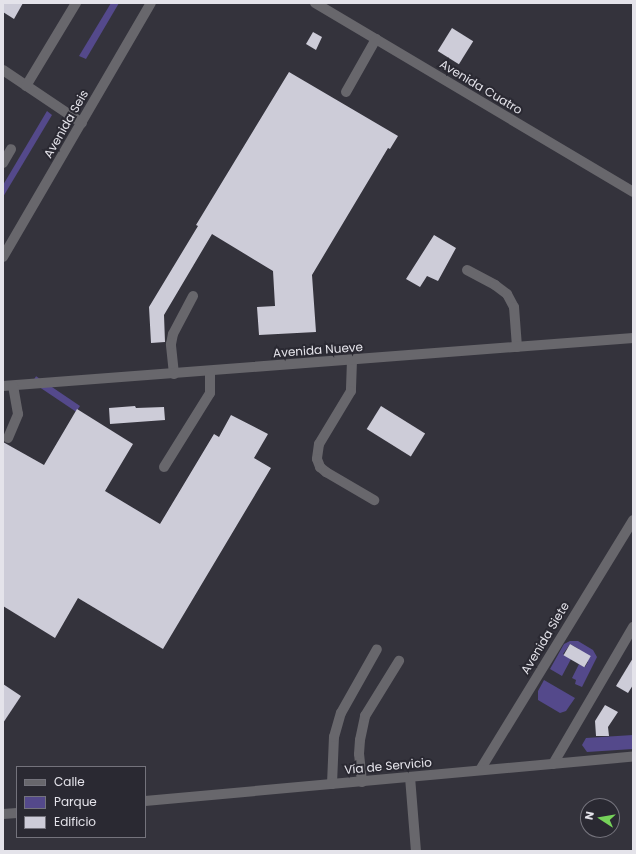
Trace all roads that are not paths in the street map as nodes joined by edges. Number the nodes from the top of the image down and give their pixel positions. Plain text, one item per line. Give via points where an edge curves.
1 (76, 3) edge
2 (151, 3) edge
3 (315, 3) edge
4 (376, 39) junction
5 (3, 70) edge
6 (26, 86) junction
7 (346, 92) dead end
8 (82, 123) junction
9 (11, 149) dead end
10 (3, 163) edge
11 (633, 192) edge
12 (3, 257) edge
13 (467, 270) dead end
14 (193, 296) dead end
15 (633, 338) edge
16 (517, 347) junction
17 (352, 360) junction
18 (210, 371) junction
19 (174, 374) junction
20 (6, 387) edge
21 (8, 438) dead end
22 (164, 467) dead end
23 (374, 500) dead end
24 (633, 520) edge
25 (633, 627) edge
26 (377, 649) dead end
27 (399, 661) dead end
28 (633, 757) edge
29 (553, 764) junction
30 (480, 770) junction
31 (410, 777) junction
32 (362, 782) junction
33 (332, 784) junction
34 (146, 801) edge
35 (16, 813) edge
36 (3, 814) edge
37 (416, 851) edge

1 - 6 street
2 - 8 street, Avenida Seis
3 - 4 street, Avenida Cuatro
4 - 7 street
4 - 11 street, Avenida Cuatro
5 - 6 street
6 - 8 street
8 - 12 street, Avenida Seis
9 - 10 street
13 - 16 street via 507,294 514,307
14 - 19 street via 173,334
15 - 16 street, Avenida Nueve
16 - 17 street, Avenida Nueve
17 - 18 street, Avenida Nueve
17 - 23 street via 351,391 319,444 317,459 320,467 326,472
18 - 19 street, Avenida Nueve
18 - 22 street via 210,393
19 - 20 street, Avenida Nueve
20 - 21 street via 18,414
24 - 30 street, Avenida Siete
25 - 29 street
26 - 33 street via 340,713 334,737
27 - 32 street via 365,716 359,754
28 - 29 street, Vía de Servicio
29 - 30 street, Vía de Servicio
30 - 31 street, Vía de Servicio
31 - 32 street, Vía de Servicio
31 - 37 street
32 - 33 street, Vía de Servicio
33 - 34 street, Vía de Servicio
35 - 36 street

